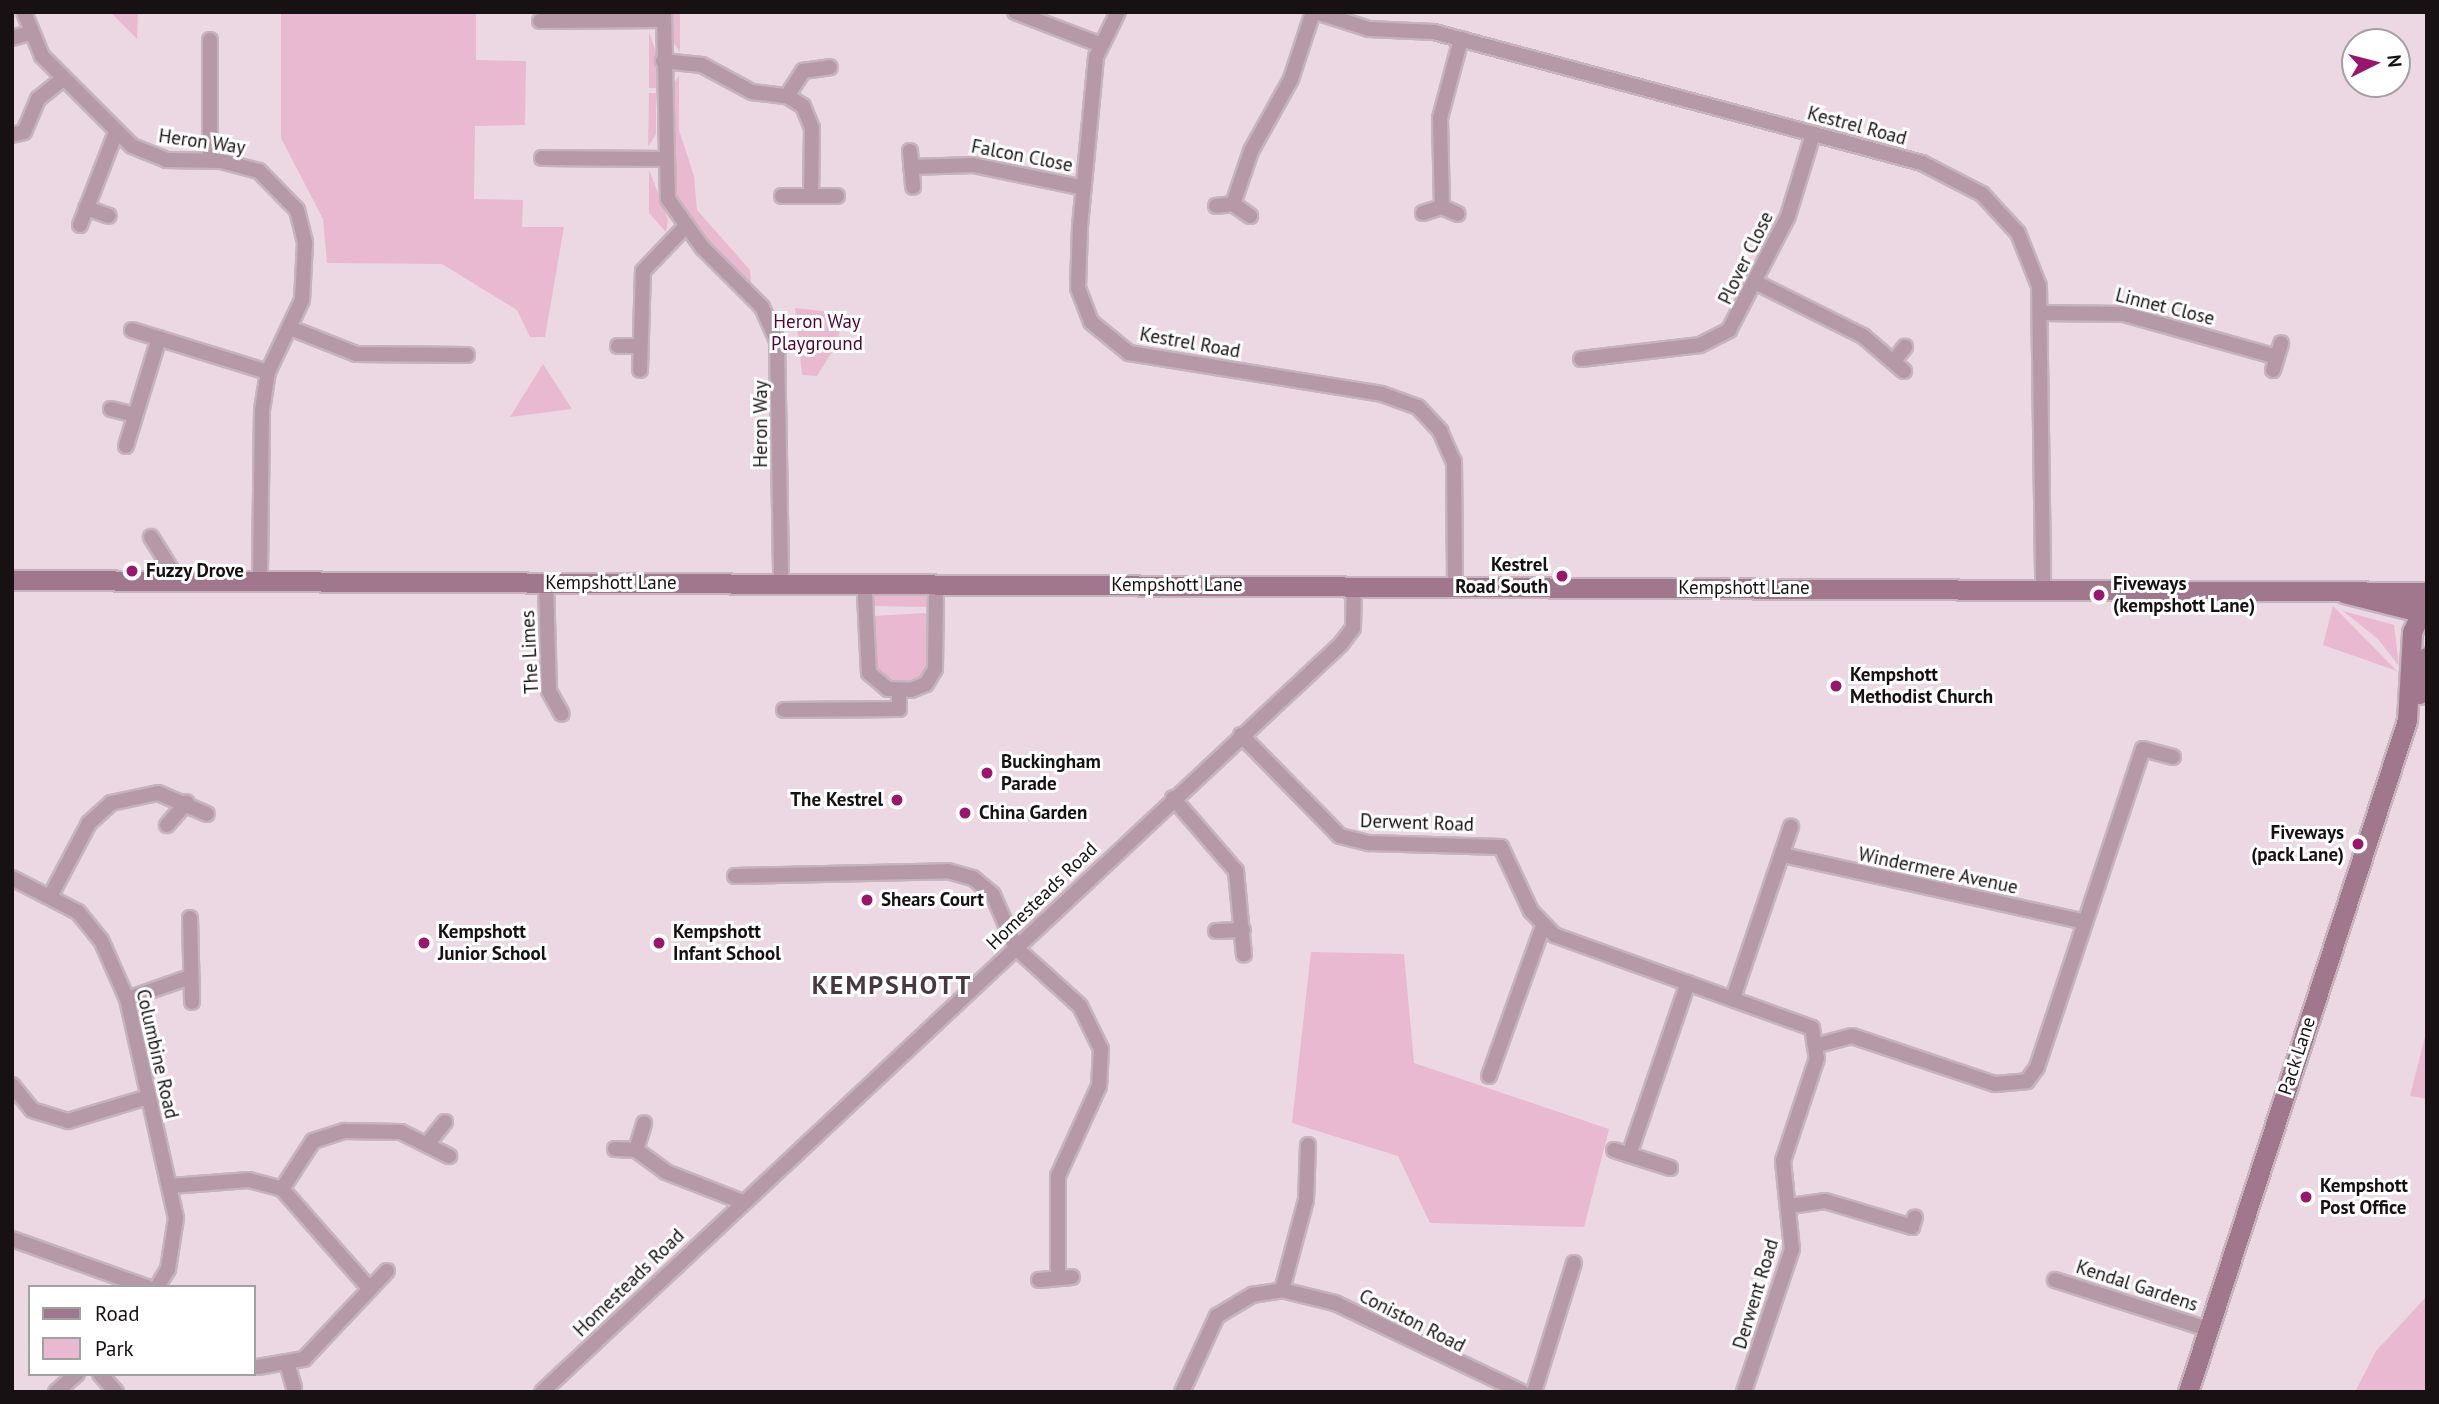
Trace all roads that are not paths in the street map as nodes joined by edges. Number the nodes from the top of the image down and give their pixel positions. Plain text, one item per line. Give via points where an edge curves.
1 (24, 12) edge
2 (1016, 12) edge
3 (1118, 12) edge
4 (1314, 12) edge
5 (664, 16) edge
6 (540, 21) dead end
7 (30, 33) junction
8 (12, 38) edge
9 (1461, 39) junction
10 (210, 40) dead end
11 (1099, 44) junction
12 (663, 61) junction
13 (830, 67) dead end
14 (63, 79) junction
15 (787, 96) junction
16 (116, 132) junction
17 (1813, 134) junction
18 (12, 135) edge
19 (909, 151) dead end
20 (542, 158) dead end
21 (663, 159) junction
22 (210, 160) junction
23 (911, 167) junction
24 (913, 187) dead end
25 (1084, 188) junction
26 (782, 195) dead end
27 (811, 196) junction
28 (837, 196) dead end
29 (1233, 204) junction
30 (1216, 206) dead end
31 (1442, 207) junction
32 (86, 208) junction
33 (1423, 213) dead end
34 (1458, 214) dead end
35 (109, 216) dead end
36 (1250, 216) dead end
37 (80, 225) dead end
38 (685, 227) junction
39 (1756, 284) junction
40 (2042, 313) junction
41 (293, 329) junction
42 (132, 330) dead end
43 (159, 338) junction
44 (618, 346) dead end
45 (640, 346) junction
46 (1905, 347) dead end
47 (467, 355) dead end
48 (2277, 357) dead end
49 (1578, 360) dead end
50 (640, 370) dead end
51 (268, 372) junction
52 (111, 409) dead end
53 (135, 415) junction
54 (125, 446) dead end
55 (151, 537) dead end
56 (12, 580) edge
57 (178, 580) junction
58 (260, 581) junction
59 (781, 582) junction
60 (546, 583) junction
61 (936, 583) junction
62 (1354, 585) junction
63 (1455, 587) junction
64 (2043, 590) junction
65 (2427, 592) edge
66 (2343, 593) junction
67 (865, 595) dead end
68 (2424, 609) edge
69 (2427, 657) edge
70 (899, 690) junction
71 (784, 710) dead end
72 (562, 714) dead end
73 (2407, 720) junction
74 (1241, 735) junction
75 (2173, 757) dead end
76 (1173, 798) junction
77 (187, 802) junction
78 (207, 814) dead end
79 (167, 825) dead end
80 (1791, 827) dead end
81 (1783, 855) junction
82 (735, 876) dead end
83 (12, 878) edge
84 (52, 893) junction
85 (190, 918) dead end
86 (2085, 922) junction
87 (1542, 926) junction
88 (1243, 930) junction
89 (1216, 931) dead end
90 (1016, 948) junction
91 (1244, 955) dead end
92 (190, 977) junction
93 (1688, 983) junction
94 (1733, 998) junction
95 (127, 999) junction
96 (192, 1002) dead end
97 (1818, 1045) junction
98 (1489, 1076) dead end
99 (12, 1085) edge
100 (148, 1097) junction
101 (445, 1122) dead end
102 (644, 1123) dead end
103 (428, 1143) junction
104 (615, 1149) dead end
105 (636, 1150) junction
106 (1614, 1150) dead end
107 (1629, 1155) junction
108 (449, 1156) dead end
109 (1292, 1158) dead end
110 (1670, 1168) dead end
111 (171, 1186) junction
112 (282, 1189) junction
113 (743, 1202) junction
114 (1790, 1206) junction
115 (1915, 1217) dead end
116 (13, 1241) edge
117 (1575, 1263) dead end
118 (387, 1270) dead end
119 (1039, 1280) dead end
120 (2055, 1280) dead end
121 (141, 1285) edge
122 (158, 1285) edge
123 (370, 1289) junction
124 (1282, 1290) junction
125 (2207, 1329) junction
126 (287, 1363) junction
127 (258, 1367) dead end
128 (75, 1376) edge
129 (102, 1376) edge
130 (294, 1388) dead end
131 (2193, 1391) edge
132 (56, 1392) edge
133 (116, 1392) edge
134 (542, 1392) edge
135 (1182, 1392) edge
136 (1522, 1392) edge
137 (1534, 1392) edge
138 (1744, 1392) edge

1 - 7 street, Heron Way
2 - 11 street
3 - 11 street, Kestrel Road
4 - 9 street, Kestrel Road via 1369,29 1410,27
4 - 29 street
5 - 6 street
5 - 12 street, Heron Way
7 - 8 street
7 - 14 street, Heron Way
9 - 17 street, Kestrel Road
9 - 31 street via 1440,118
10 - 22 street
11 - 25 street, Kestrel Road
12 - 15 street via 702,65 757,94
12 - 21 street, Heron Way
13 - 15 street via 803,71
14 - 16 street, Heron Way
14 - 18 street via 38,99 24,132
15 - 27 street via 810,119
16 - 22 street, Heron Way via 157,157
16 - 32 street
17 - 39 street, Plover Close via 1795,201
17 - 40 street, Kestrel Road via 1935,167 1982,194 2026,246
19 - 23 street
20 - 21 street
21 - 38 street, Heron Way via 666,190
22 - 41 street, Heron Way via 265,174 297,211 306,271
23 - 24 street
23 - 25 street, Falcon Close via 992,167
25 - 63 street, Kestrel Road via 1080,300 1091,322 1120,348 1396,397 1434,422 1454,462
26 - 27 street
27 - 28 street
29 - 30 street
29 - 36 street
31 - 33 street
31 - 34 street
32 - 35 street
32 - 37 street
38 - 45 street via 645,264
38 - 59 street, Heron Way via 762,307 777,340
39 - 46 street via 1825,314 1899,366
39 - 49 street, Plover Close via 1735,324 1716,340
40 - 48 street, Linnet Close via 2124,314
40 - 64 street, Kestrel Road
41 - 47 street via 356,355
41 - 51 street, Heron Way
42 - 43 street
43 - 51 street
43 - 53 street
44 - 45 street
45 - 50 street
51 - 58 street, Heron Way via 261,424
52 - 53 street
53 - 54 street
55 - 57 street
56 - 57 street, Kempshott Lane
57 - 58 street, Kempshott Lane
58 - 60 street, Kempshott Lane
59 - 60 street, Kempshott Lane
59 - 61 street, Kempshott Lane
60 - 72 street, The Limes via 549,691
61 - 62 street, Kempshott Lane
61 - 70 street via 935,669 921,687
62 - 63 street, Kempshott Lane
62 - 74 street, Homesteads Road via 1347,637
63 - 64 street, Kempshott Lane
64 - 66 street, Kempshott Lane
65 - 66 street, Kempshott Lane
66 - 68 street, Kempshott Lane
67 - 70 street via 867,668 877,684
68 - 73 street, Pack Lane
69 - 73 street, Pack Lane
70 - 71 street via 899,709
73 - 125 street, Pack Lane
74 - 76 street, Homesteads Road
74 - 87 street, Derwent Road via 1340,836 1369,844 1505,849
75 - 86 street via 2143,749
76 - 88 street via 1231,861 1242,891
76 - 90 street, Homesteads Road
77 - 78 street
77 - 79 street
77 - 84 street via 158,793 111,803 89,823
80 - 81 street
81 - 86 street, Windermere Avenue
81 - 94 street
82 - 90 street via 948,871 973,878 997,902
83 - 84 street, Columbine Road
84 - 95 street, Columbine Road via 100,940
85 - 92 street
86 - 97 street via 2038,1068 2022,1084 1995,1084 1852,1036
87 - 93 street
87 - 98 street
88 - 89 street
88 - 91 street
90 - 113 street, Homesteads Road
90 - 119 street via 1087,1014 1102,1059 1099,1086 1058,1176 1065,1278
92 - 95 street
92 - 96 street
93 - 94 street
93 - 107 street
94 - 97 street via 1802,1020
95 - 100 street, Columbine Road
97 - 114 street, Derwent Road via 1783,1161
99 - 100 street via 32,1110 68,1121
100 - 111 street, Columbine Road
101 - 103 street
102 - 105 street
103 - 108 street
103 - 112 street via 369,1127 329,1134 313,1141
104 - 105 street
105 - 113 street via 666,1172
106 - 107 street
107 - 110 street
109 - 124 street via 1308,1151 1306,1200
111 - 112 street via 222,1180
111 - 122 street, Columbine Road via 174,1244
112 - 123 street
113 - 134 street, Homesteads Road
114 - 115 street via 1825,1201 1912,1227
114 - 138 street, Derwent Road via 1792,1249
116 - 121 street
117 - 137 street
118 - 123 street
120 - 125 street, Kendal Gardens
123 - 126 street via 304,1359
124 - 135 street, Coniston Road via 1252,1296 1217,1316
124 - 136 street, Coniston Road via 1335,1303
125 - 131 street, Pack Lane
126 - 127 street
126 - 130 street
128 - 132 street
129 - 133 street

